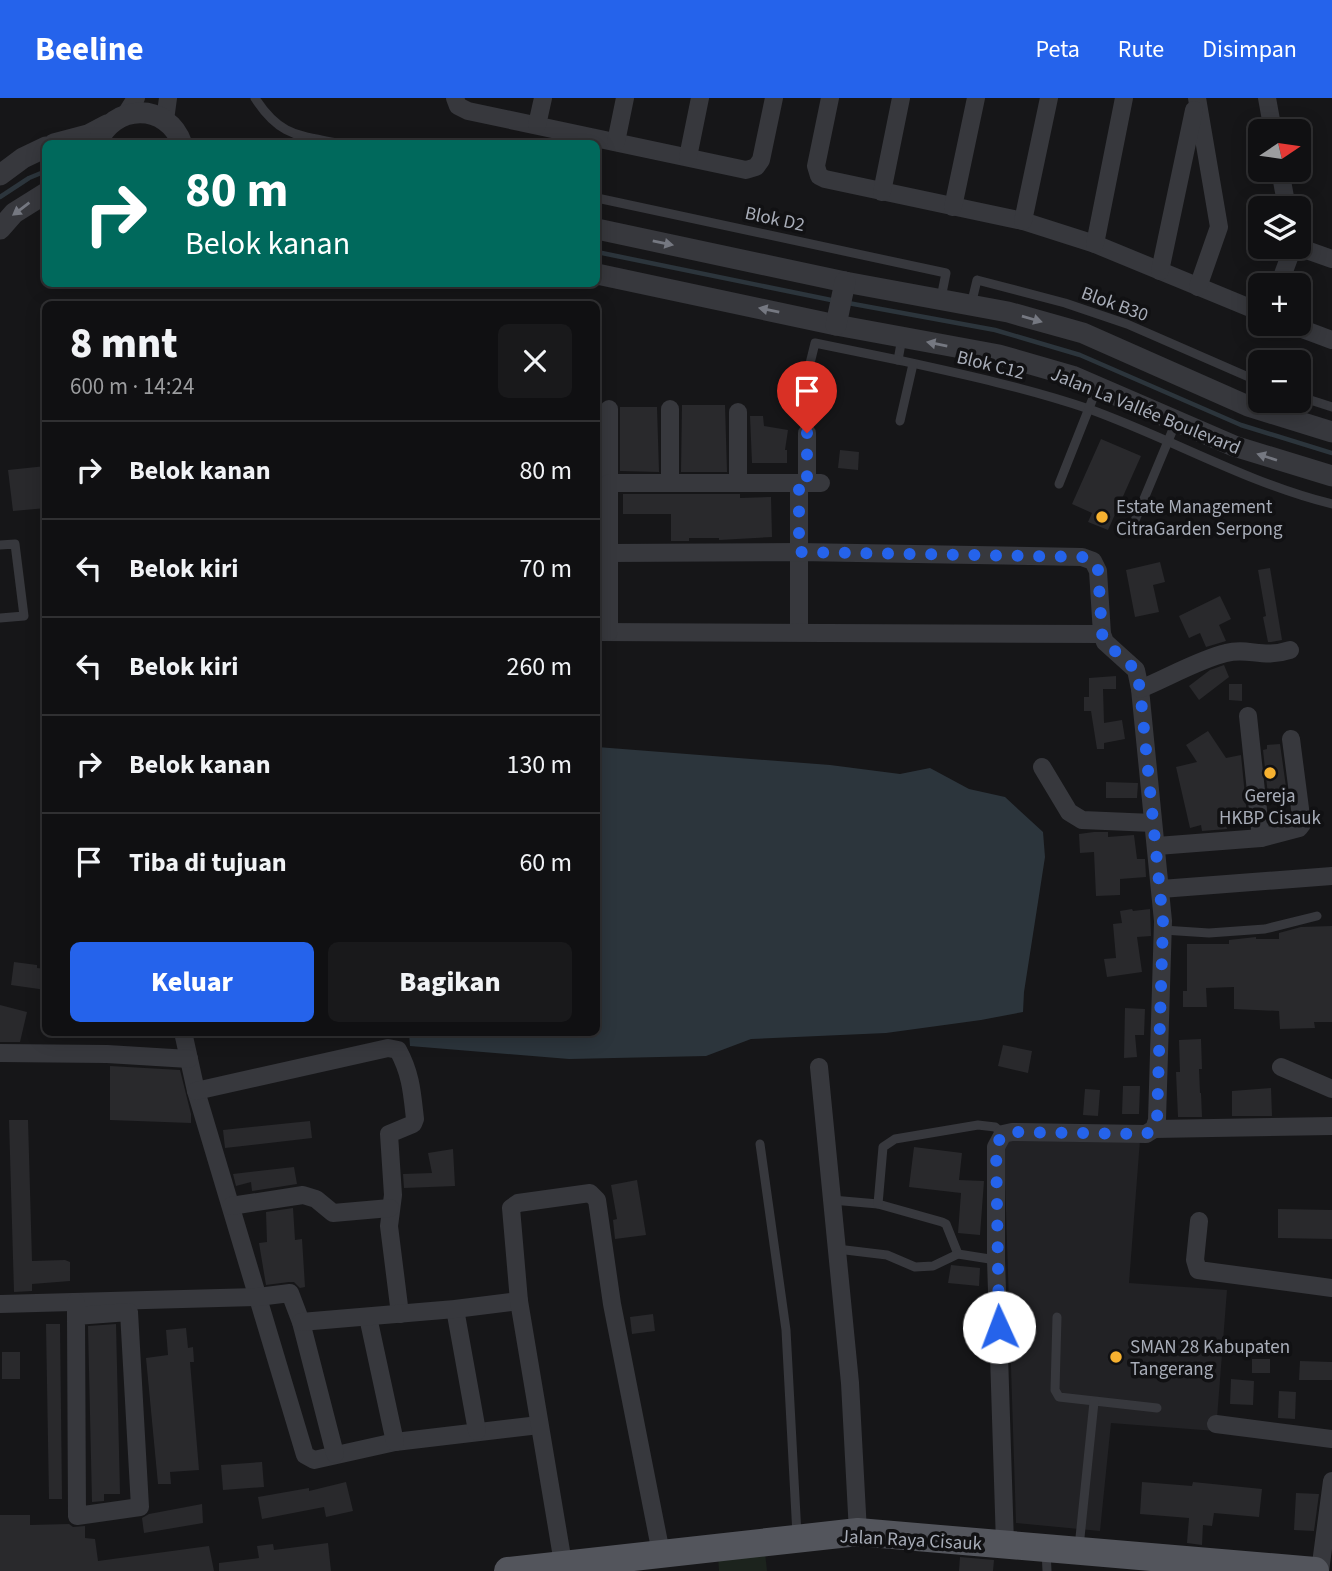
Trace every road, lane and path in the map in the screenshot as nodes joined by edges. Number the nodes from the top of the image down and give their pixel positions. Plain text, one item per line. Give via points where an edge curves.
1 (168, 98) edge
2 (255, 98) edge
3 (455, 98) edge
4 (543, 98) edge
5 (625, 98) edge
6 (700, 98) edge
7 (774, 98) edge
8 (831, 98) edge
9 (901, 98) edge
10 (976, 98) edge
11 (1049, 98) edge
12 (1124, 98) edge
13 (1197, 98) edge
14 (1267, 98) edge
15 (124, 112) edge
16 (1271, 119) edge
17 (165, 120) junction
18 (537, 125) junction
19 (69, 140) edge
20 (98, 140) edge
21 (186, 140) edge
22 (323, 140) edge
23 (616, 142) junction
24 (42, 149) edge
25 (688, 157) junction
26 (0, 175) edge
27 (882, 192) junction
28 (42, 196) edge
29 (600, 199) edge
30 (953, 206) junction
31 (1023, 221) junction
32 (0, 229) edge
33 (600, 230) edge
34 (1095, 244) junction
35 (1311, 252) edge
36 (1332, 259) edge
37 (1160, 271) junction
38 (600, 275) edge
39 (845, 282) junction
40 (1198, 287) junction
41 (941, 299) junction
42 (971, 305) junction
43 (1248, 307) edge
44 (836, 325) junction
45 (1311, 332) edge
46 (902, 337) junction
47 (1332, 340) edge
48 (898, 360) junction
49 (913, 364) junction
50 (1248, 377) edge
51 (1097, 387) junction
52 (804, 388) dead end
53 (1311, 400) edge
54 (1332, 407) edge
55 (609, 409) dead end
56 (670, 409) dead end
57 (1088, 410) junction
58 (737, 412) dead end
59 (900, 421) dead end
60 (1176, 421) junction
61 (1332, 432) edge
62 (807, 433) dead end
63 (1168, 442) junction
64 (603, 453) edge
65 (1332, 476) edge
66 (609, 483) junction
67 (670, 483) junction
68 (738, 483) junction
69 (809, 483) junction
70 (1059, 484) dead end
71 (1332, 504) edge
72 (603, 515) edge
73 (1131, 530) dead end
74 (0, 545) edge
75 (799, 552) junction
76 (605, 564) edge
77 (0, 618) edge
78 (799, 631) junction
79 (603, 632) edge
80 (1102, 634) junction
81 (1290, 650) dead end
82 (1140, 689) junction
83 (1248, 716) dead end
84 (1292, 739) dead end
85 (1042, 767) dead end
86 (1153, 823) junction
87 (1261, 838) junction
88 (1157, 846) junction
89 (1332, 876) edge
90 (1160, 889) junction
91 (1317, 916) dead end
92 (1163, 930) junction
93 (184, 1036) edge
94 (0, 1053) edge
95 (188, 1059) junction
96 (1281, 1067) dead end
97 (819, 1068) dead end
98 (1332, 1089) edge
99 (196, 1091) junction
100 (1332, 1126) edge
101 (1154, 1129) junction
102 (1003, 1135) junction
103 (760, 1144) dead end
104 (832, 1200) junction
105 (878, 1204) junction
106 (231, 1206) junction
107 (390, 1208) junction
108 (1199, 1222) dead end
109 (836, 1249) junction
110 (958, 1254) junction
111 (996, 1260) junction
112 (1332, 1288) edge
113 (258, 1297) junction
114 (519, 1301) junction
115 (0, 1304) edge
116 (76, 1309) junction
117 (455, 1309) junction
118 (400, 1314) junction
119 (368, 1317) junction
120 (1057, 1317) dead end
121 (301, 1322) junction
122 (1094, 1402) junction
123 (1157, 1408) dead end
124 (1216, 1424) dead end
125 (539, 1425) junction
126 (477, 1431) junction
127 (1332, 1439) edge
128 (395, 1442) junction
129 (335, 1454) junction
130 (1332, 1481) edge
131 (858, 1532) junction
132 (797, 1537) junction
133 (1005, 1544) junction
134 (1079, 1550) junction
135 (675, 1558) edge
136 (1046, 1560) edge
137 (563, 1563) junction
138 (1265, 1569) edge
139 (508, 1571) edge
140 (1318, 1571) edge

1 - 17 street
2 - 22 lane via 287,132
3 - 18 street via 458,106 468,111
4 - 18 street
5 - 23 street
6 - 25 street
7 - 25 street via 756,167 746,170
8 - 27 street via 819,176
9 - 27 street
10 - 30 street
11 - 31 street
12 - 34 street
13 - 37 street
13 - 40 street via 1219,227
14 - 16 street
15 - 17 street via 153,114
15 - 19 street via 88,135
15 - 20 street
17 - 21 street
18 - 23 street
23 - 25 street
24 - 26 street
27 - 30 street
28 -> 32 street via 14,213
29 - 41 lane, Blok D2 via 946,273
30 - 31 street
31 - 34 street
33 -> 39 street
34 - 37 street
35 - 36 street
37 - 40 street
44 -> 38 street, Jalan La Vallée Boulevard
39 - 41 street
39 - 44 street
40 - 43 street
41 - 42 street
42 - 50 lane, Blok B30 via 977,280 1127,324
42 -> 61 street via 1083,333 1248,406
44 - 46 street, Jalan La Vallée Boulevard
45 - 47 street
46 - 48 lane
51 -> 46 street, Jalan La Vallée Boulevard via 999,355
48 - 49 lane, Blok C12
48 - 52 lane, Blok C12 via 815,343
49 - 57 lane, Blok C12 via 981,378
49 - 59 lane
51 - 57 lane
51 - 60 street, Jalan La Vallée Boulevard
53 - 54 lane
55 - 64 street
56 - 67 street
57 - 63 lane, Blok C12
57 - 70 lane
58 - 68 street
60 - 63 lane
65 -> 60 street, Jalan La Vallée Boulevard via 1234,446
62 - 69 street
63 - 71 lane, Blok C12
63 - 73 lane
64 - 66 street
66 - 67 street
66 - 72 street
67 - 68 street
68 - 69 street
69 - 75 street
72 - 76 street
74 - 77 lane via 15,544 24,616
75 - 76 street
75 - 78 street
75 - 80 street via 1082,557 1093,561 1098,570
76 - 79 street
78 - 79 street
78 - 80 street
80 - 82 street via 1136,670
81 - 82 street via 1277,655 1226,653
82 - 86 street
83 - 87 street
84 - 87 street via 1302,824
85 - 86 street via 1075,818
86 - 88 street
87 - 88 street
88 - 90 street
89 - 90 street
90 - 92 street
91 - 92 lane via 1265,929
92 - 101 street
93 - 95 street
94 - 95 street
95 - 99 street
96 - 98 street
97 - 104 street
99 - 106 street
99 - 107 street via 388,1048 398,1050 411,1080 415,1119 389,1134
100 - 101 street
101 - 102 street via 1146,1134
102 - 105 lane via 995,1126 978,1125 888,1142 883,1147
102 - 111 street via 996,1146
103 - 132 lane via 786,1330
104 - 105 lane
104 - 109 street
105 - 110 lane via 946,1224
106 - 107 street via 303,1195 332,1213
106 - 113 street
107 - 118 street
108 - 112 street via 1198,1270
109 - 110 lane via 887,1255 915,1267 933,1266
109 - 131 street via 854,1433
110 - 111 lane
111 - 133 street
113 - 116 street
113 - 121 street via 290,1293
113 - 129 street via 305,1455 314,1460
114 - 117 street
114 - 125 street
114 - 135 street via 511,1208 518,1203 590,1192 612,1304
115 - 116 street
116 - 116 street via 77,1516 140,1507 129,1312
117 - 118 street
117 - 126 street
118 - 119 street
119 - 121 street
119 - 128 street
120 - 122 lane via 1055,1390 1059,1397
121 - 129 street
122 - 123 lane
122 - 134 lane
124 - 127 street
125 - 126 street
125 - 137 street
126 - 128 street
128 - 129 street
130 - 140 street
131 - 132 main road, Jalan Raya Cisauk
131 - 133 main road, Jalan Raya Cisauk
132 - 135 main road, Jalan Raya Cisauk
133 - 136 main road, Jalan Raya Cisauk
134 - 136 main road, Jalan Raya Cisauk
134 - 138 main road, Jalan Raya Cisauk
135 - 137 main road, Jalan Raya Cisauk
137 - 139 main road, Jalan Raya Cisauk
138 - 140 main road, Jalan Raya Cisauk

